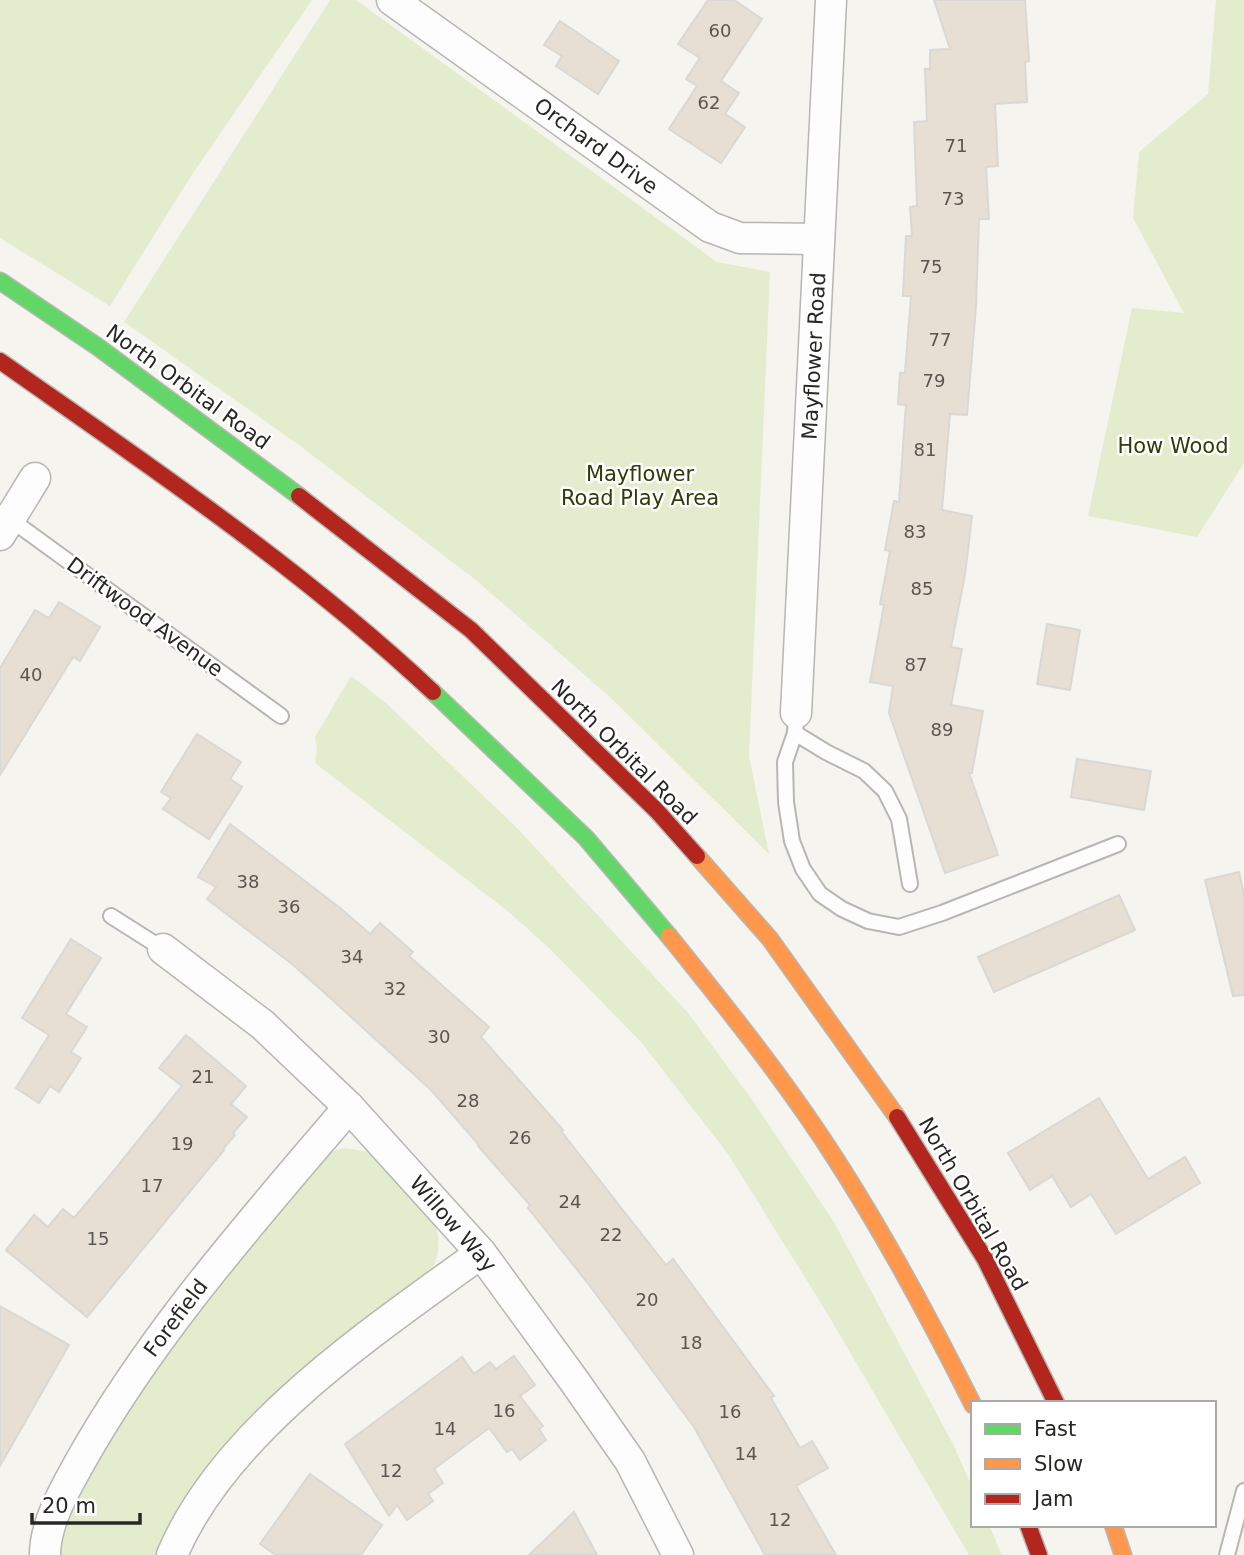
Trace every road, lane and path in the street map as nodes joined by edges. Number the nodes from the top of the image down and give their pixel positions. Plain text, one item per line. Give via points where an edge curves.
1 (392, 0) edge
2 (831, 0) edge
3 (819, 239) junction
4 (0, 281) edge
5 (0, 361) edge
6 (35, 478) dead end
7 (5, 527) edge
8 (281, 716) dead end
9 (795, 723) junction
10 (1118, 844) dead end
11 (910, 884) dead end
12 (111, 916) dead end
13 (163, 949) joint
14 (349, 1107) junction
15 (481, 1253) junction
16 (971, 1401) edge
17 (1055, 1401) edge
18 (1244, 1491) edge
19 (1029, 1527) edge
20 (1114, 1527) edge
21 (45, 1555) edge
22 (172, 1555) edge
23 (678, 1555) edge
24 (1039, 1555) edge
25 (1123, 1555) edge
26 (1227, 1555) edge

1 - 3 street, Orchard Drive via 710,227 740,237
2 - 3 street, Mayflower Road
3 - 9 street, Mayflower Road
4 - 17 highway, North Orbital Road via 270,472 471,630 657,811 770,939 912,1138 985,1259
5 - 16 highway via 198,500 386,647 586,838 751,1038 835,1158 930,1318
6 - 7 street, Driftwood Avenue
7 - 8 lane, Driftwood Avenue
9 - 10 lane via 785,762 786,803 803,869 820,894 868,920 900,927
9 - 11 lane via 826,752 864,771 885,791 899,819
12 - 13 lane
13 - 14 street, Willow Way via 263,1025
14 - 15 street, Willow Way
14 - 21 street, Forefield via 203,1281 135,1373 68,1485 52,1521
15 - 22 street via 335,1362 278,1413 208,1493
15 - 23 street, Willow Way via 630,1461
18 - 26 lane
19 - 24 highway
20 - 25 highway

